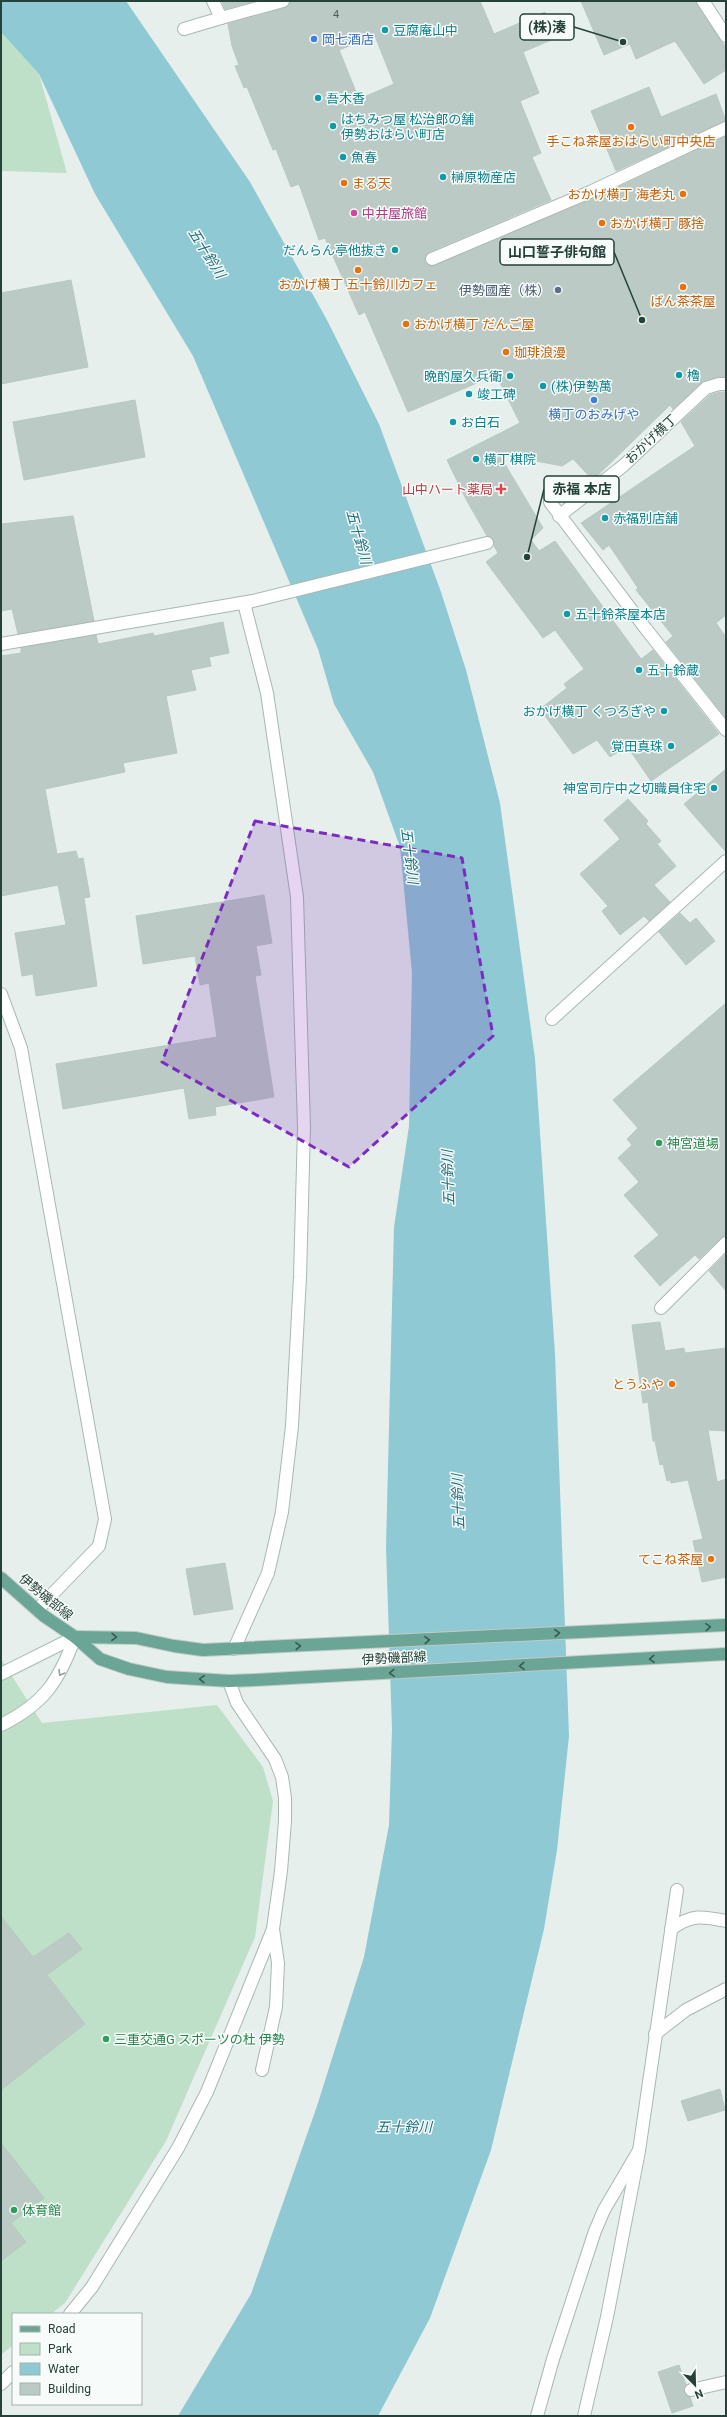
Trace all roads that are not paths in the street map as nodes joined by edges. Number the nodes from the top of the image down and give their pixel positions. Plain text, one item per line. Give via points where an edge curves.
1 (213, 1) edge
2 (283, 1) edge
3 (703, 1) edge
4 (221, 18) junction
5 (184, 29) dead end
6 (726, 36) edge
7 (726, 128) edge
8 (432, 259) dead end
9 (726, 384) edge
10 (550, 502) dead end
11 (559, 516) junction
12 (487, 543) dead end
13 (248, 602) junction
14 (1, 644) edge
15 (726, 730) edge
16 (726, 861) edge
17 (1, 994) edge
18 (552, 1019) dead end
19 (726, 1243) edge
20 (661, 1308) dead end
21 (1, 1578) edge
22 (37, 1610) junction
23 (726, 1625) edge
24 (75, 1637) junction
25 (234, 1648) junction
26 (726, 1654) edge
27 (1, 1674) edge
28 (229, 1681) junction
29 (1, 1725) edge
30 (677, 1890) dead end
31 (726, 1921) edge
32 (671, 1928) junction
33 (273, 1929) junction
34 (726, 1989) edge
35 (655, 2034) junction
36 (262, 2070) dead end
37 (639, 2151) junction
38 (71, 2313) edge
39 (12, 2373) edge
40 (726, 2382) edge
41 (1, 2384) edge
42 (691, 2390) dead end
43 (537, 2416) edge
44 (584, 2416) edge

1 - 4 street
2 - 4 street
3 - 6 street
4 - 5 street
7 - 8 street via 590,192
9 - 11 street, おかげ横丁 via 706,388 622,466
10 - 11 street
11 - 15 street
12 - 13 street
13 - 14 street
13 - 25 street via 267,693 297,897 304,1127 300,1277 292,1426 282,1512 268,1573
16 - 18 street
17 - 22 street via 21,1048 105,1520 99,1546
19 - 20 street
21 - 22 main road, 伊勢磯部線
22 - 24 main road, 伊勢磯部線
25 -> 23 main road, 伊勢磯部線
24 -> 25 main road, 伊勢磯部線 via 136,1638 203,1650
24 - 27 street
28 -> 24 main road, 伊勢磯部線 via 167,1677 129,1669 100,1659
24 -> 29 street via 64,1667 54,1684 36,1702
26 -> 28 main road, 伊勢磯部線
28 - 33 street via 237,1703 275,1759 282,1778 285,1821
30 - 32 street
31 - 32 street via 702,1916 683,1920
32 - 35 street
33 - 36 street via 278,1964 276,2007
33 - 38 street via 207,2092 178,2148 92,2287
34 - 35 street via 686,2010
35 - 37 street
37 - 43 street via 604,2210 595,2231
37 - 44 street via 607,2317
39 - 41 street
40 - 42 street

